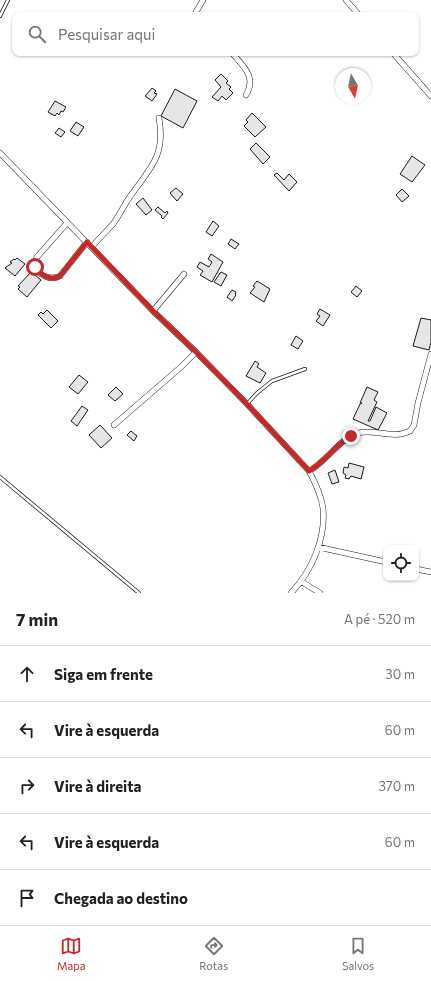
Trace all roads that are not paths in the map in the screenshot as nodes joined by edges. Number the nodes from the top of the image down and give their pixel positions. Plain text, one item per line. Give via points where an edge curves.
1 (8, 0) edge
2 (203, 0) edge
3 (346, 0) edge
4 (196, 12) edge
5 (356, 12) edge
6 (0, 16) edge
7 (235, 56) edge
8 (396, 56) edge
9 (246, 95) dead end
10 (431, 96) edge
11 (159, 118) dead end
12 (0, 153) edge
13 (68, 223) junction
14 (87, 242) junction
15 (92, 247) junction
16 (184, 274) dead end
17 (153, 311) junction
18 (196, 352) junction
19 (431, 354) edge
20 (305, 370) dead end
21 (247, 404) junction
22 (114, 425) dead end
23 (309, 471) junction
24 (0, 477) edge
25 (318, 547) junction
26 (383, 561) edge
27 (419, 570) edge
28 (431, 572) edge
29 (302, 582) junction
30 (139, 593) edge
31 (291, 593) edge
32 (320, 593) edge

1 - 6 lane
2 - 4 street
3 - 5 street
7 - 9 street via 250,76 250,89
8 - 10 street
11 - 15 street via 161,139 151,169 113,225
12 - 13 street
13 - 14 street
13 - 14 street via 37,258 34,264 37,270 49,278 60,276
14 - 15 street
15 - 17 street
16 - 17 street
17 - 18 street
18 - 21 street
18 - 22 street
19 - 23 street via 414,425 410,431 397,434 357,433
20 - 21 lane via 272,381
21 - 23 street
23 - 25 street via 323,506 324,523
24 - 30 lane
25 - 26 street
25 - 29 street
27 - 28 street
29 - 31 street
29 - 32 street

